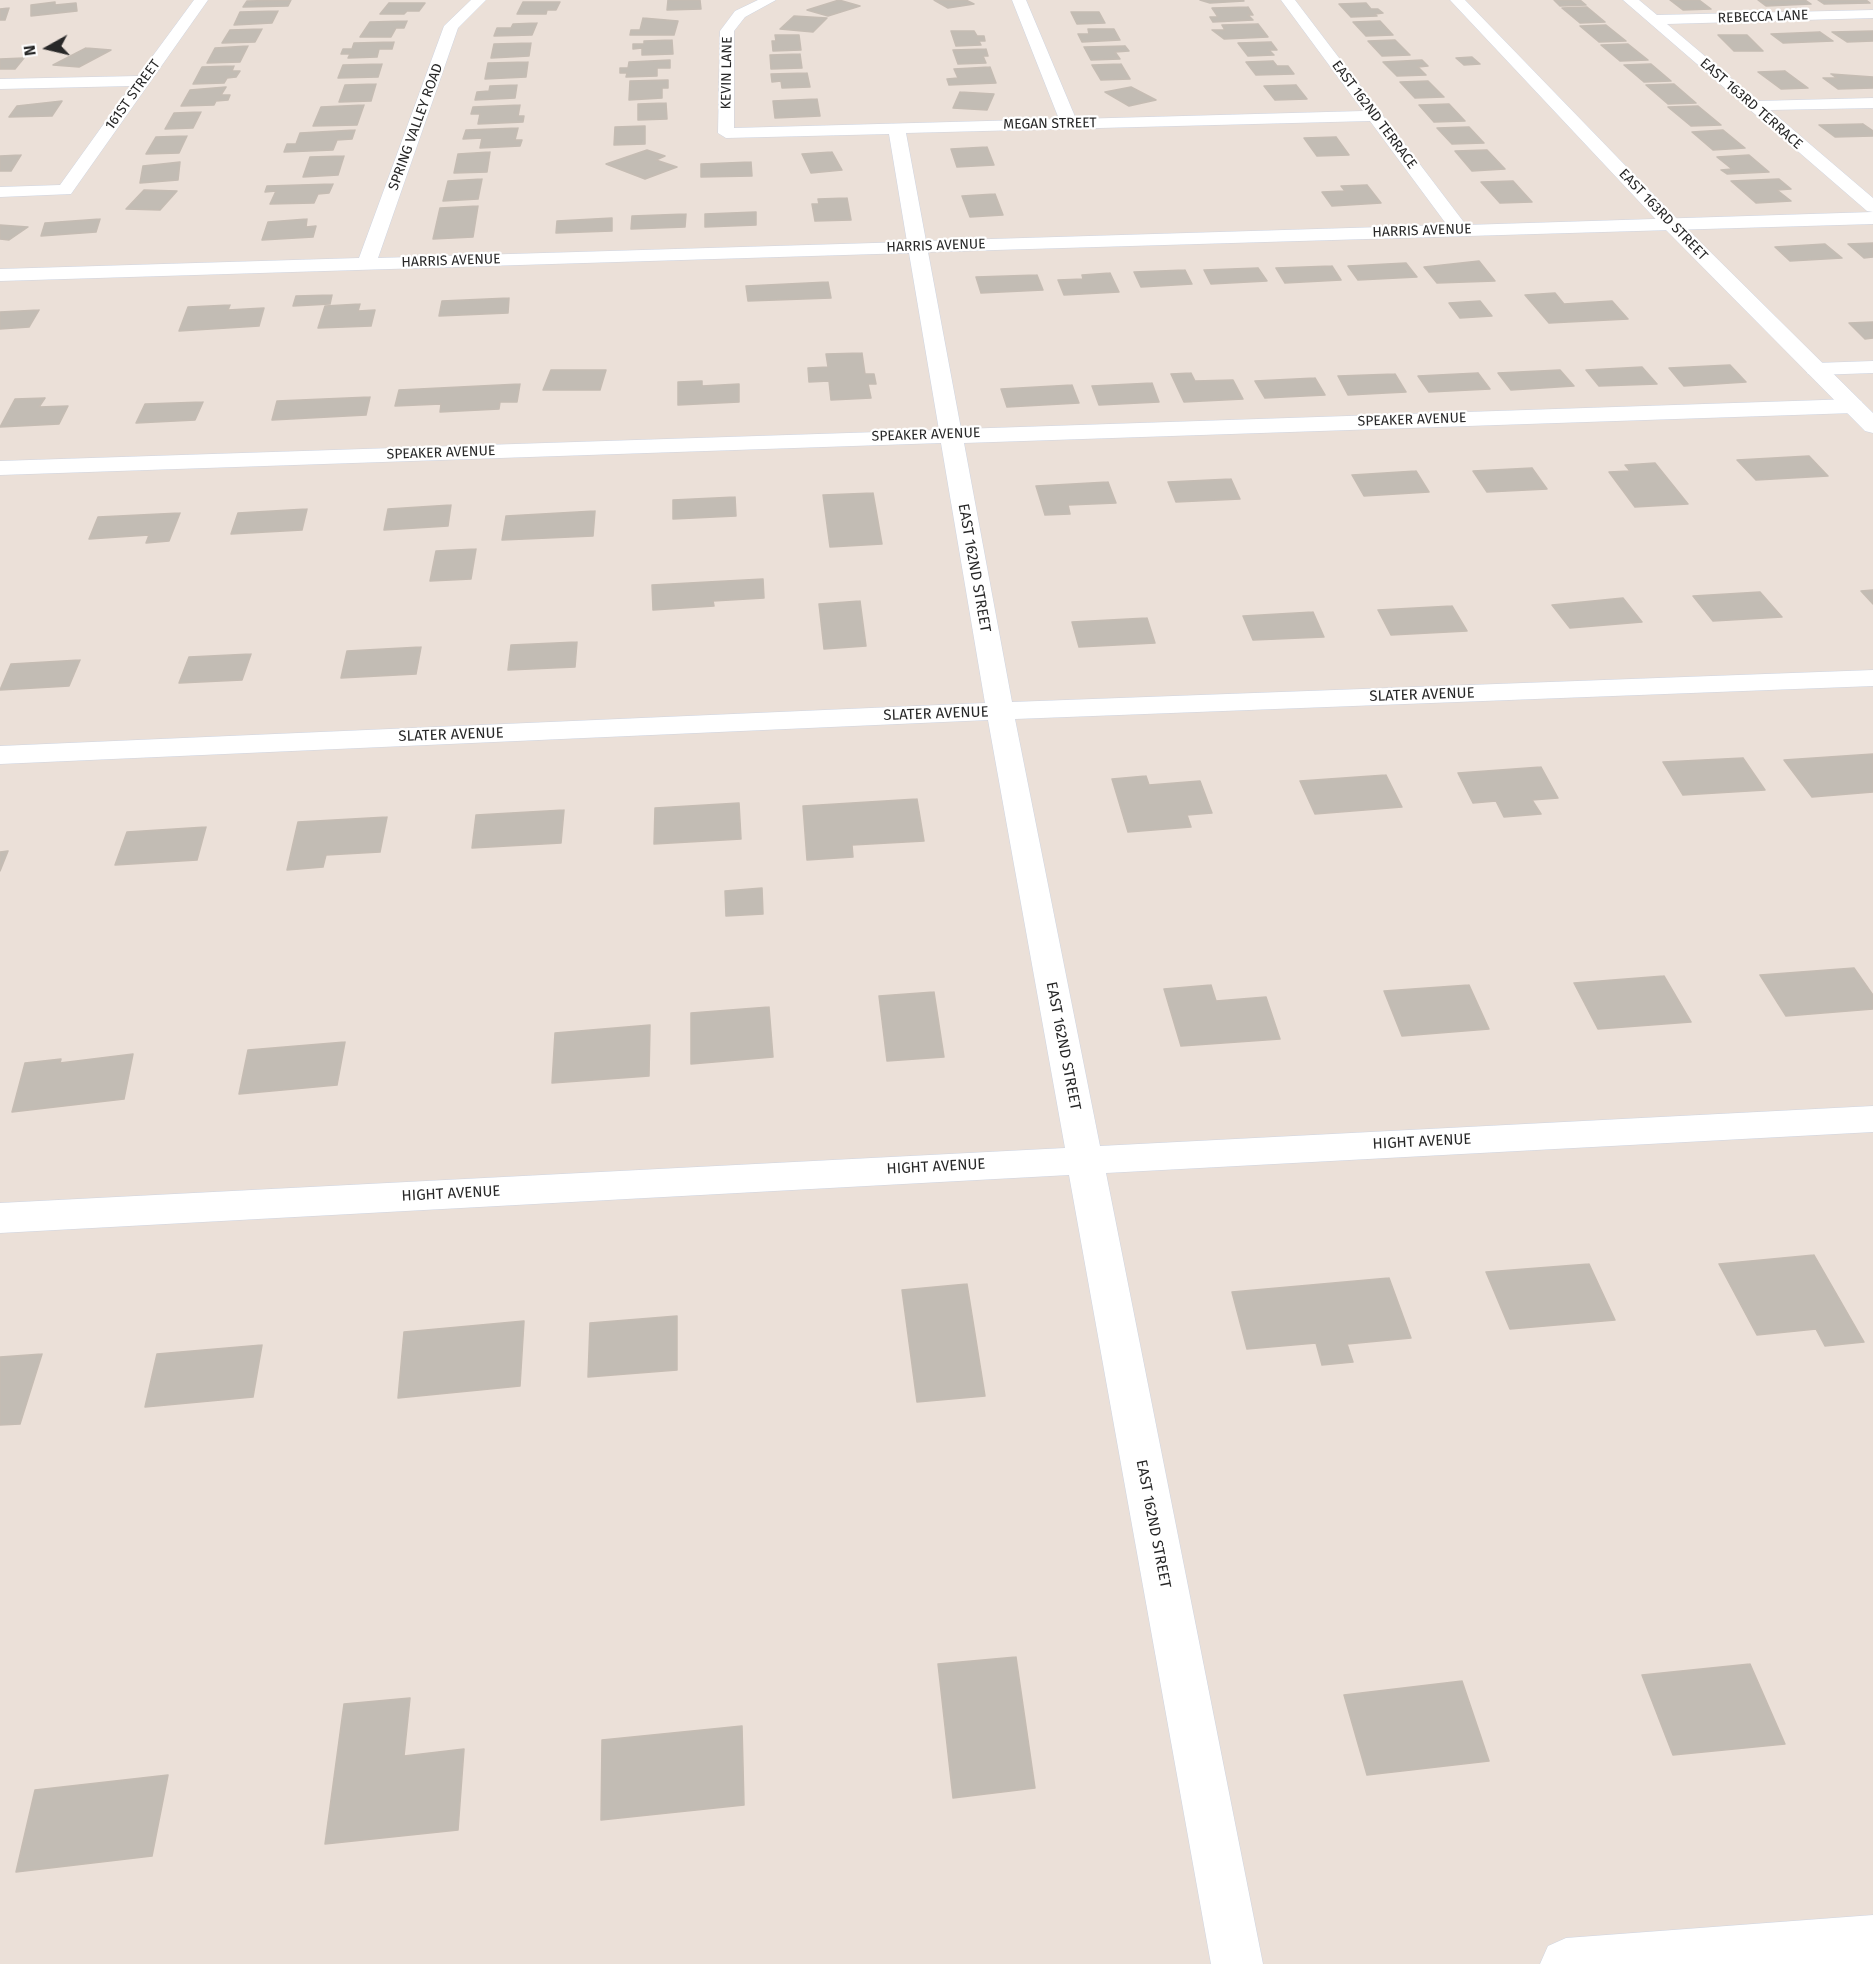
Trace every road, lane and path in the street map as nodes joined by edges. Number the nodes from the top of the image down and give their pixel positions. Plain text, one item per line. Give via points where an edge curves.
1 (201, 0) edge
2 (479, 0) edge
3 (769, 0) edge
4 (1019, 0) edge
5 (1288, 0) edge
6 (1457, 0) edge
7 (1630, 0) edge
8 (1873, 15) edge
9 (1653, 20) junction
10 (144, 81) junction
11 (0, 84) edge
12 (1873, 103) edge
13 (1754, 106) junction
14 (1374, 116) junction
15 (1069, 123) junction
16 (896, 128) junction
17 (726, 133) joint
18 (0, 192) edge
19 (1873, 207) edge
20 (1873, 218) edge
21 (1672, 225) junction
22 (1460, 230) junction
23 (917, 246) junction
24 (367, 263) junction
25 (0, 275) edge
26 (1873, 368) edge
27 (1816, 369) junction
28 (1853, 406) junction
29 (1873, 426) edge
30 (950, 435) junction
31 (0, 468) edge
32 (1873, 678) edge
33 (1000, 711) junction
34 (0, 755) edge
35 (1873, 1119) edge
36 (1084, 1160) junction
37 (0, 1218) edge
38 (1873, 1941) edge
39 (1237, 1964) edge
40 (1566, 1964) edge

1 - 10 street, 161ST STREET
2 - 24 street, SPRING VALLEY ROAD via 452,26
3 - 17 street, KEVIN LANE via 740,14 727,32
4 - 15 street
5 - 14 street, EAST 162ND TERRACE
6 - 21 street, EAST 163RD STREET
7 - 9 street, EAST 163RD TERRACE
8 - 9 street, REBECCA LANE
9 - 13 street, EAST 163RD TERRACE
10 - 11 street
10 - 18 street, 161ST STREET via 65,190
12 - 13 street
13 - 19 street, EAST 163RD TERRACE
14 - 15 street, MEGAN STREET
14 - 22 street, EAST 162ND TERRACE
15 - 16 street, MEGAN STREET
16 - 17 street, MEGAN STREET
16 - 23 street, EAST 162ND STREET
20 - 21 street, HARRIS AVENUE
21 - 22 street, HARRIS AVENUE
21 - 27 street, EAST 163RD STREET
22 - 23 street, HARRIS AVENUE
23 - 24 street, HARRIS AVENUE
23 - 30 street, EAST 162ND STREET
24 - 25 street, HARRIS AVENUE
26 - 27 street
27 - 28 street, EAST 163RD STREET
28 - 29 street, EAST 163RD STREET
28 - 30 street, SPEAKER AVENUE
30 - 31 street, SPEAKER AVENUE
30 - 33 street, EAST 162ND STREET
32 - 33 street, SLATER AVENUE
33 - 34 street, SLATER AVENUE
33 - 36 street, EAST 162ND STREET
35 - 36 street, HIGHT AVENUE
36 - 37 street, HIGHT AVENUE
36 - 39 street, EAST 162ND STREET
38 - 40 street

